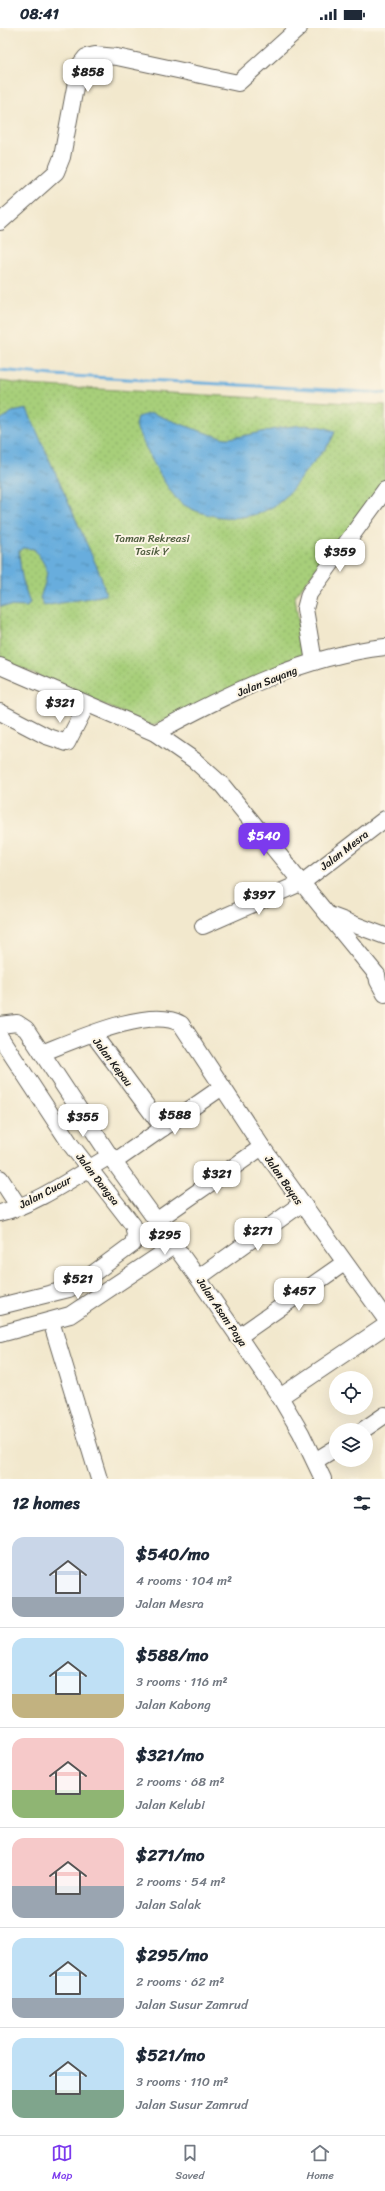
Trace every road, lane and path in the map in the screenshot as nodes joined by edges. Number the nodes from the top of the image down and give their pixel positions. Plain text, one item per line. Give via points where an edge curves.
1 (299, 28) edge
2 (0, 222) edge
3 (385, 490) edge
4 (385, 647) edge
5 (314, 662) junction
6 (0, 666) edge
7 (87, 704) junction
8 (0, 712) edge
9 (155, 732) junction
10 (385, 819) edge
11 (303, 882) junction
12 (329, 915) junction
13 (203, 926) dead end
14 (384, 936) edge
15 (361, 955) junction
16 (381, 976) edge
17 (385, 994) edge
18 (3, 1029) edge
19 (93, 1034) junction
20 (42, 1053) junction
21 (222, 1087) junction
22 (163, 1128) junction
23 (94, 1132) junction
24 (71, 1145) junction
25 (262, 1147) junction
26 (112, 1159) junction
27 (89, 1168) junction
28 (0, 1178) edge
29 (301, 1204) junction
30 (19, 1207) junction
31 (0, 1213) edge
32 (156, 1220) junction
33 (175, 1245) junction
34 (344, 1263) junction
35 (198, 1278) junction
36 (0, 1306) edge
37 (385, 1318) edge
38 (51, 1321) junction
39 (385, 1326) edge
40 (0, 1334) edge
41 (238, 1337) junction
42 (280, 1397) junction
43 (385, 1415) edge
44 (373, 1423) edge
45 (329, 1452) edge
46 (315, 1461) junction
47 (99, 1479) edge
48 (323, 1479) edge

1 - 2 street via 238,83 117,57 86,57 79,66 62,157 56,172
3 - 5 street via 309,594 305,609
4 - 5 street, Jalan Sayang via 361,650
5 - 9 street, Jalan Sayang via 257,684
6 - 7 street
7 - 8 street via 67,742 46,736
7 - 9 street
9 - 11 street via 194,760 222,785
10 - 11 street, Jalan Mesra
11 - 12 street
11 - 13 street, Jalan Mesra
12 - 14 street
12 - 15 street
14 - 15 street via 369,940 364,945
15 - 16 street
16 - 17 street via 378,981
18 - 20 street, Jalan Asam Paya via 22,1025
18 - 24 street, Jalan Dangsa
19 - 20 street, Jalan Bayas
19 - 21 street, Jalan Bayas via 119,1025 162,1018 174,1020 181,1024 191,1037
19 - 22 street, Jalan Kepau
20 - 23 street, Jalan Asam Paya
21 - 22 street, Jalan Cucur
21 - 25 street, Jalan Bayas
22 - 26 street, Jalan Cucur
23 - 24 street
23 - 26 street, Jalan Asam Paya
24 - 27 street, Jalan Dangsa
25 - 29 street, Jalan Bayas
25 - 32 street
26 - 27 street, Jalan Cucur
26 - 32 street, Jalan Asam Paya
27 - 30 street, Jalan Cucur
27 - 36 street, Jalan Dangsa via 133,1225 133,1244 83,1282 70,1288
28 - 30 street
29 - 34 street, Jalan Bayas
29 - 35 street
30 - 31 street, Jalan Cucur
32 - 33 street, Jalan Asam Paya
33 - 35 street, Jalan Asam Paya
33 - 38 street via 70,1315
34 - 37 street, Jalan Bayas
34 - 41 street
35 - 41 street, Jalan Asam Paya
38 - 40 street
38 - 47 street
39 - 42 street
41 - 42 street, Jalan Asam Paya
42 - 46 street, Jalan Asam Paya
43 - 44 street
45 - 46 street
46 - 48 street, Jalan Asam Paya

